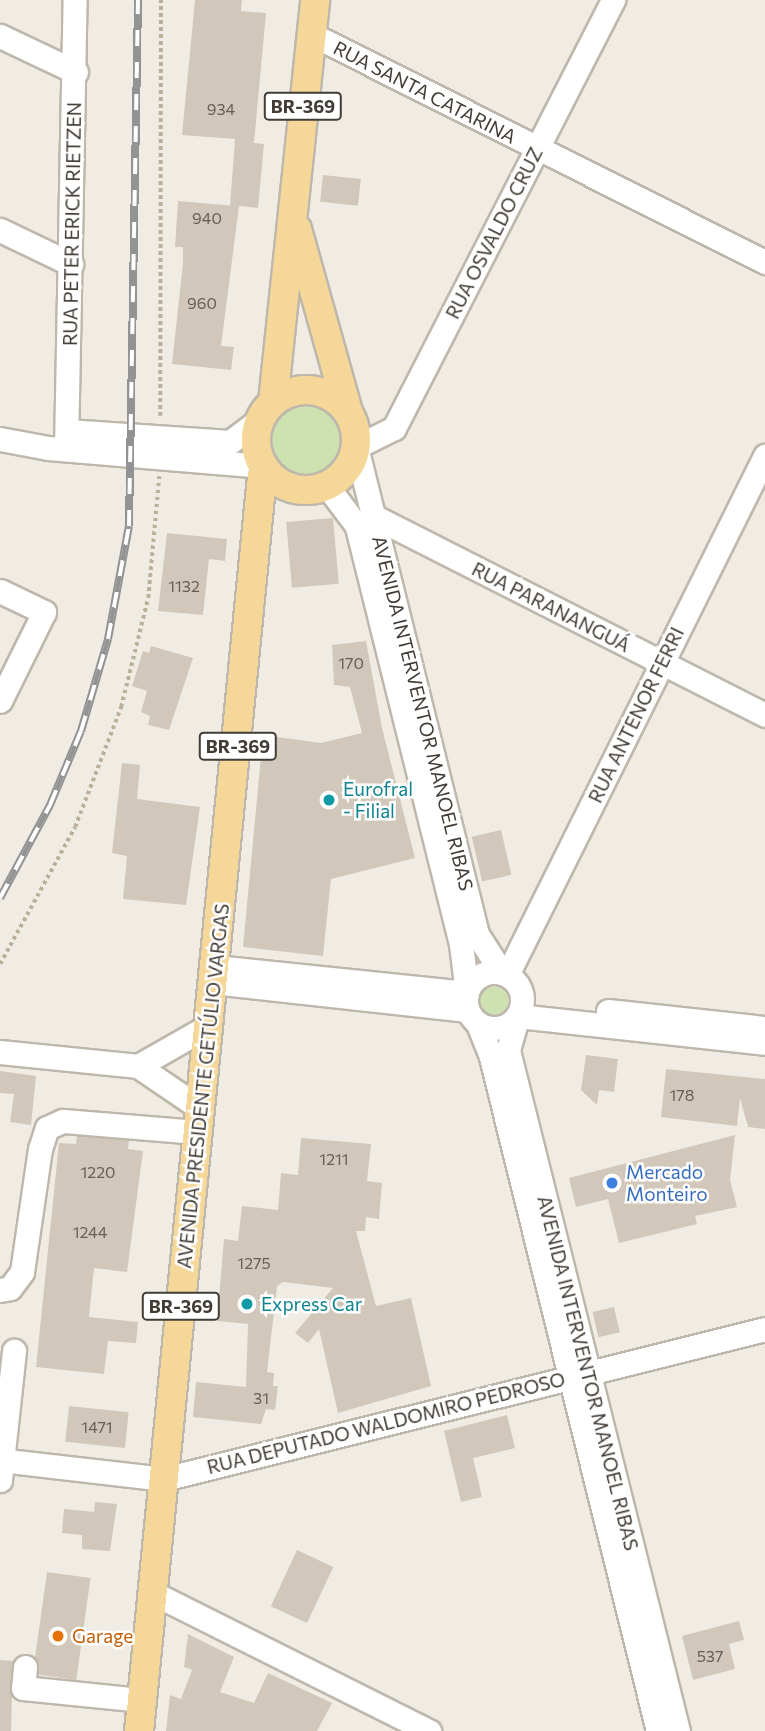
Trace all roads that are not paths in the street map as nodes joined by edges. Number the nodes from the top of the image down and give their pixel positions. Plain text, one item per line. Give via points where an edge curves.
1 (75, 0) edge
2 (315, 0) edge
3 (613, 0) edge
4 (311, 34) junction
5 (0, 36) edge
6 (76, 72) junction
7 (538, 148) junction
8 (293, 213) junction
9 (0, 230) edge
10 (765, 262) edge
11 (71, 264) junction
12 (267, 411) junction
13 (348, 412) junction
14 (0, 439) edge
15 (67, 440) junction
16 (160, 446) junction
17 (356, 447) junction
18 (765, 456) edge
19 (263, 466) junction
20 (316, 488) junction
21 (374, 516) junction
22 (260, 525) junction
23 (0, 590) edge
24 (661, 664) junction
25 (0, 701) edge
26 (765, 715) edge
27 (436, 808) junction
28 (214, 974) junction
29 (505, 974) junction
30 (471, 1009) junction
31 (521, 1009) junction
32 (208, 1026) junction
33 (687, 1027) junction
34 (765, 1027) edge
35 (765, 1043) edge
36 (0, 1052) edge
37 (138, 1066) junction
38 (200, 1121) junction
39 (0, 1290) edge
40 (765, 1329) edge
41 (14, 1351) dead end
42 (578, 1375) junction
43 (1, 1467) edge
44 (164, 1479) junction
45 (153, 1593) junction
46 (25, 1667) dead end
47 (142, 1699) junction
48 (139, 1731) edge
49 (429, 1731) edge
50 (658, 1731) edge
51 (678, 1731) edge

1 - 6 street, RUA PETER ERICK RIETZEN
2 - 4 main road, BR-369
3 - 7 street, RUA OSVALDO CRUZ
4 - 7 street, RUA SANTA CATARINA
4 - 8 main road, BR-369
5 - 6 street
6 - 11 street, RUA PETER ERICK RIETZEN
7 - 10 street, RUA SANTA CATARINA
7 - 17 street, RUA OSVALDO CRUZ via 394,428
8 - 12 main road, BR-369
8 - 13 main road, BR-369
9 - 11 street
11 - 15 street, RUA PETER ERICK RIETZEN
12 - 13 main road via 292,392 313,390 333,397
12 - 16 street via 230,442
12 - 19 main road, BR-369 via 256,438
13 - 17 main road, BR-369
14 - 15 street
15 - 16 street
16 - 19 street
17 - 20 main road via 343,474
17 - 21 street, AVENIDA INTERVENTOR MANOEL RIBAS
18 - 24 street, RUA ANTENOR FERRI
19 - 20 main road via 278,482
19 - 22 main road, AVENIDA PRESIDENTE GETÚLIO VARGAS / BR-369
20 - 22 main road
20 - 27 street, AVENIDA INTERVENTOR MANOEL RIBAS via 357,526
21 - 24 street, RUA PARANANGUÁ
21 - 27 street, AVENIDA INTERVENTOR MANOEL RIBAS
22 - 28 main road, AVENIDA PRESIDENTE GETÚLIO VARGAS / BR-369
23 - 25 street via 44,612
24 - 26 street, RUA PARANANGUÁ
24 - 29 street, RUA ANTENOR FERRI
27 - 29 street, AVENIDA INTERVENTOR MANOEL RIBAS via 477,934
27 - 30 street, AVENIDA INTERVENTOR MANOEL RIBAS
28 - 30 street
28 - 32 main road, AVENIDA PRESIDENTE GETÚLIO VARGAS / BR-369
29 - 30 street via 480,975
29 - 31 street via 519,986
30 - 31 street via 500,1028
30 - 42 street, AVENIDA INTERVENTOR MANOEL RIBAS via 490,1054
31 - 33 street
31 - 42 street, AVENIDA INTERVENTOR MANOEL RIBAS via 508,1050
32 - 37 street
32 - 38 main road, AVENIDA PRESIDENTE GETÚLIO VARGAS / BR-369
33 - 34 street
33 - 35 street
36 - 37 street
37 - 38 street
38 - 39 street via 63,1121 47,1128 22,1272 10,1288
38 - 44 main road, AVENIDA PRESIDENTE GETÚLIO VARGAS / BR-369
40 - 42 street, RUA DEPUTADO WALDOMIRO PEDROSO
41 - 43 street
42 - 44 street, RUA DEPUTADO WALDOMIRO PEDROSO
42 - 50 street, AVENIDA INTERVENTOR MANOEL RIBAS
42 - 51 street, AVENIDA INTERVENTOR MANOEL RIBAS
43 - 44 street, RUA DEPUTADO WALDOMIRO PEDROSO
44 - 45 main road, AVENIDA PRESIDENTE GETÚLIO VARGAS / BR-369
45 - 47 main road, AVENIDA PRESIDENTE GETÚLIO VARGAS / BR-369
45 - 49 street
46 - 47 street via 23,1688
47 - 48 main road, AVENIDA PRESIDENTE GETÚLIO VARGAS / BR-369

